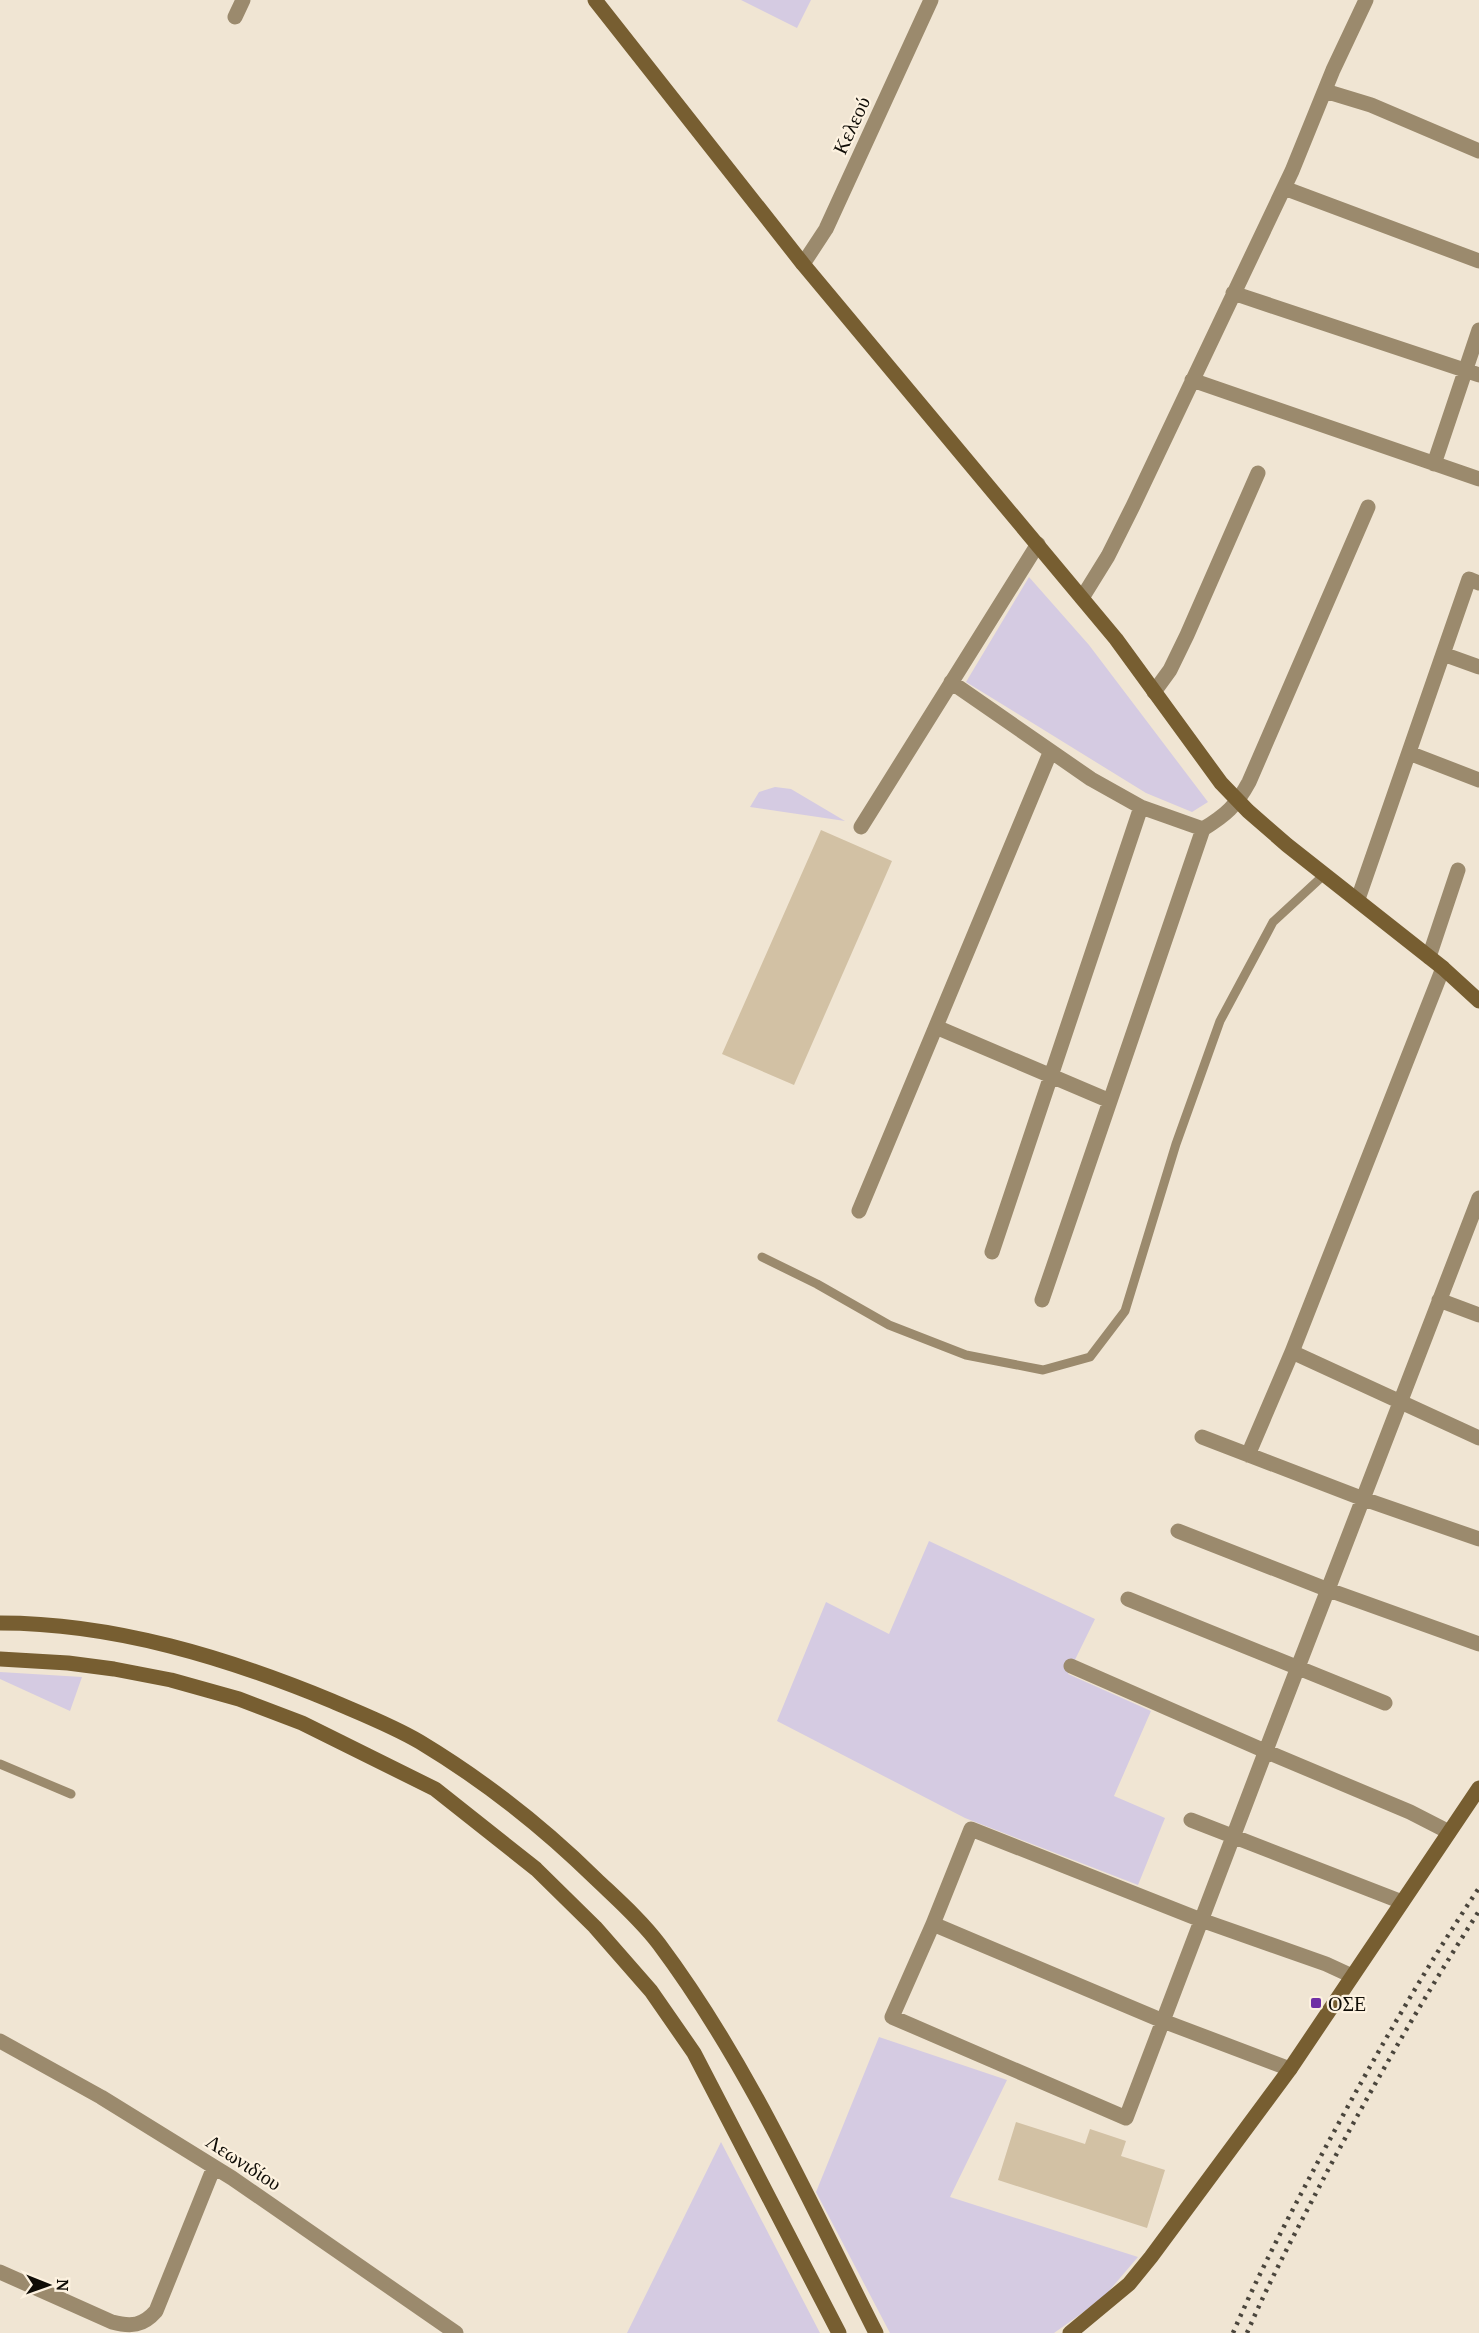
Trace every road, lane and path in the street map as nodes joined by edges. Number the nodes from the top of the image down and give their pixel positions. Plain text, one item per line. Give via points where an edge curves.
1 (243, 0) edge
2 (595, 0) edge
3 (931, 0) edge
4 (1366, 0) edge
5 (235, 17) dead end
6 (1325, 91) junction
7 (1479, 150) edge
8 (1284, 188) junction
9 (1479, 261) edge
10 (803, 264) junction
11 (1233, 293) junction
12 (1479, 330) edge
13 (1473, 373) edge
14 (1192, 380) junction
15 (1434, 464) junction
16 (1258, 473) dead end
17 (1479, 479) edge
18 (1368, 507) dead end
19 (1038, 544) junction
20 (1479, 583) edge
21 (1082, 598) junction
22 (1443, 654) junction
23 (1479, 667) edge
24 (951, 682) junction
25 (1154, 692) junction
26 (1050, 753) junction
27 (1409, 753) junction
28 (1479, 780) edge
29 (1239, 800) junction
30 (1141, 807) junction
31 (861, 827) dead end
32 (1203, 829) junction
33 (1458, 870) dead end
34 (1324, 874) junction
35 (1358, 899) junction
36 (1429, 957) junction
37 (1443, 968) junction
38 (1479, 1001) edge
39 (936, 1027) junction
40 (1051, 1077) junction
41 (1110, 1101) junction
42 (1479, 1198) edge
43 (859, 1211) dead end
44 (992, 1252) dead end
45 (762, 1257) dead end
46 (1042, 1300) dead end
47 (1439, 1300) junction
48 (1479, 1315) edge
49 (1292, 1352) junction
50 (1400, 1401) junction
51 (1202, 1437) dead end
52 (1479, 1438) edge
53 (1248, 1455) junction
54 (1361, 1498) junction
55 (1178, 1531) dead end
56 (1479, 1539) edge
57 (1326, 1589) junction
58 (1128, 1599) dead end
59 (0, 1623) edge
60 (1479, 1644) edge
61 (0, 1659) edge
62 (1071, 1666) dead end
63 (1297, 1668) junction
64 (1385, 1703) dead end
65 (1265, 1751) junction
66 (0, 1764) edge
67 (1479, 1788) edge
68 (71, 1794) dead end
69 (1191, 1820) dead end
70 (1449, 1832) junction
71 (1233, 1836) junction
72 (1402, 1902) junction
73 (1201, 1920) junction
74 (933, 1924) junction
75 (1352, 1976) junction
76 (1163, 2021) junction
77 (0, 2041) edge
78 (1290, 2069) junction
79 (214, 2167) junction
80 (0, 2272) edge
81 (456, 2333) edge
82 (839, 2333) edge
83 (876, 2333) edge
84 (1070, 2333) edge

1 - 5 street
2 - 10 street
3 - 10 street, Κελεού via 826,229
4 - 6 street
6 - 7 street via 1371,105
6 - 8 street
8 - 9 street
8 - 11 street
10 - 19 street
11 - 13 street
11 - 14 street
12 - 13 street
13 - 15 street
14 - 15 street
14 - 21 street via 1108,556
15 - 17 street
16 - 25 street via 1187,635
18 - 29 street
19 - 21 street
19 - 24 street
20 - 22 street via 1469,579
21 - 25 street
22 - 23 street
22 - 27 street
24 - 26 street
24 - 31 street
25 - 29 street via 1215,775
26 - 30 street
26 - 39 street
27 - 28 street
27 - 35 street
29 - 32 street via 1225,816
29 - 34 street
30 - 32 street
30 - 40 street
32 - 41 street
33 - 36 street
34 - 35 street
34 - 45 lane via 1273,922 1220,1021 1176,1144 1125,1311 1090,1357 1043,1370 966,1355 889,1325
35 - 36 street
36 - 37 street
37 - 38 street
37 - 49 street
39 - 40 street
39 - 43 street
40 - 41 street
40 - 44 street
41 - 46 street
42 - 47 street
47 - 48 street
47 - 50 street
49 - 50 street
49 - 53 street
50 - 52 street
50 - 54 street
51 - 53 street
53 - 54 street
54 - 56 street
54 - 57 street
55 - 57 street
57 - 60 street
57 - 63 street
58 - 63 street
59 - 83 street via 72,1627 136,1639 209,1656 277,1678 418,1741 495,1793 560,1844 656,1940 687,1983 760,2105
61 - 82 street via 114,1669 171,1680 291,1719 435,1790 536,1869 595,1927 651,1991 694,2053
62 - 65 street
63 - 64 street
63 - 65 street
65 - 70 street
65 - 71 street
66 - 68 lane
67 - 70 street
69 - 71 street
70 - 72 street
71 - 72 street
71 - 73 street
72 - 75 street
73 - 74 street via 971,1829
73 - 75 street
73 - 76 street
74 - 76 street
74 - 76 street via 892,2017 1126,2118
75 - 78 street
76 - 78 street
77 - 79 street, Λεωνιδίου
78 - 84 street via 1129,2284
79 - 80 street via 156,2311 140,2324 112,2322
79 - 81 street, Λεωνιδίου

